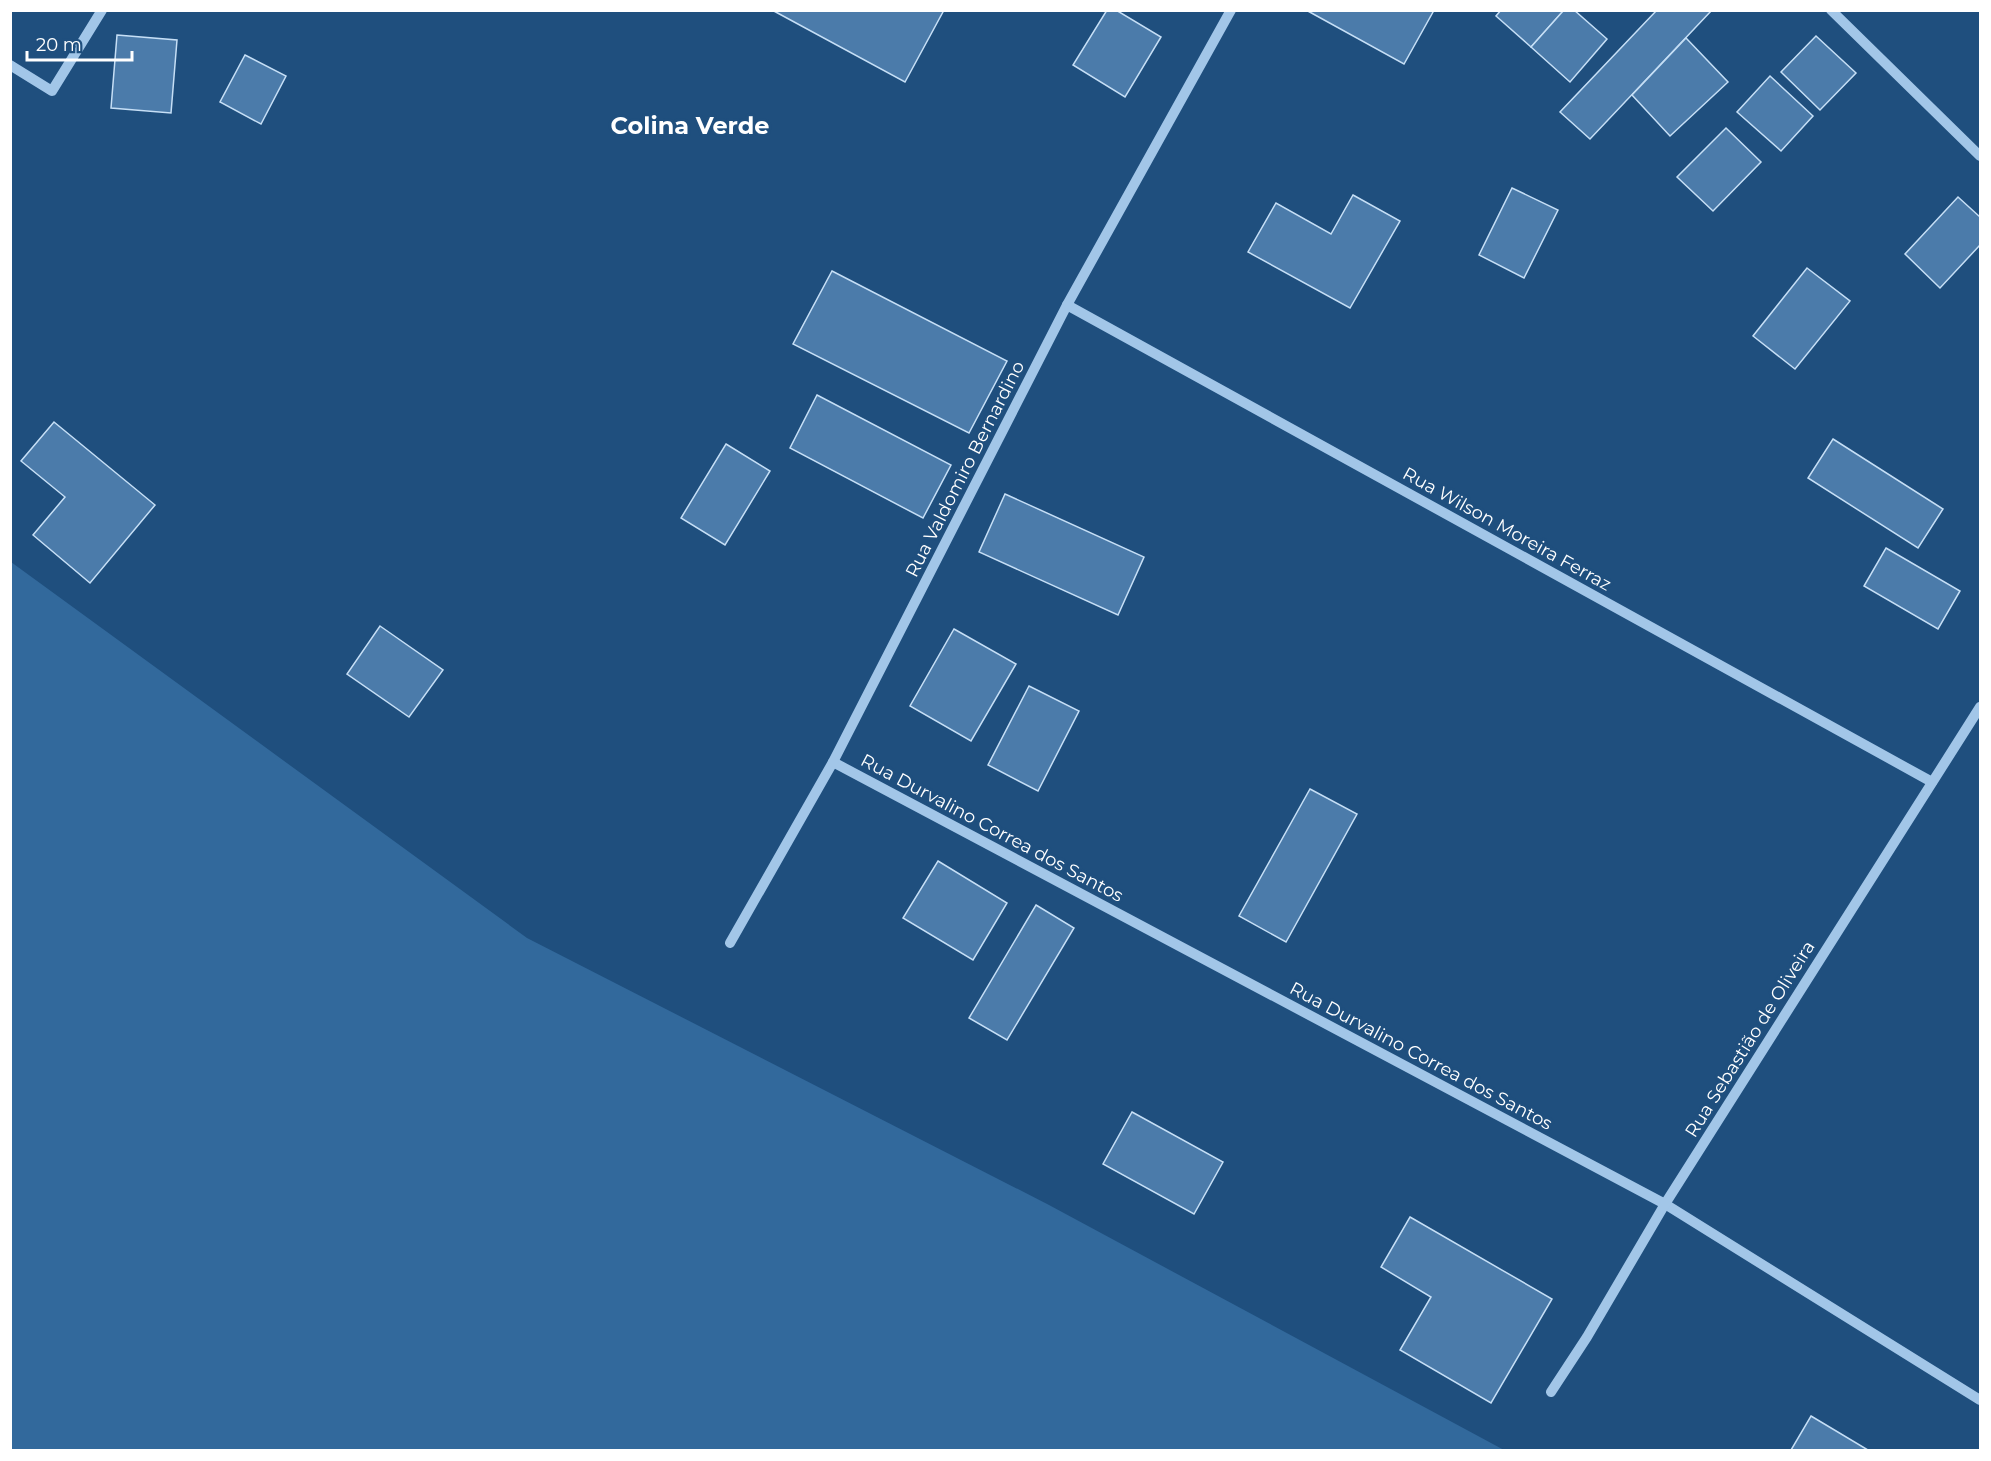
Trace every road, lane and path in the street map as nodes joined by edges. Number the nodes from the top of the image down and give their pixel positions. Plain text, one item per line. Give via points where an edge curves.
1 (102, 10) edge
2 (1231, 10) edge
3 (1831, 10) edge
4 (10, 65) edge
5 (1980, 156) edge
6 (1067, 305) junction
7 (1980, 707) edge
8 (833, 762) junction
9 (1932, 782) junction
10 (730, 943) dead end
11 (1665, 1204) junction
12 (1551, 1392) dead end
13 (1980, 1400) edge

1 - 4 street via 52,91
2 - 6 street, Rua Valdomiro Bernardino
3 - 5 street
6 - 8 street, Rua Valdomiro Bernardino
6 - 9 street, Rua Wilson Moreira Ferraz
7 - 9 street, Rua Sebastião de Oliveira
8 - 10 street, Rua Valdomiro Bernardino
8 - 11 street, Rua Durvalino Correa dos Santos
9 - 11 street, Rua Sebastião de Oliveira
11 - 12 street, Rua Sebastião de Oliveira
11 - 13 street, Rua Durvalino Correa dos Santos

